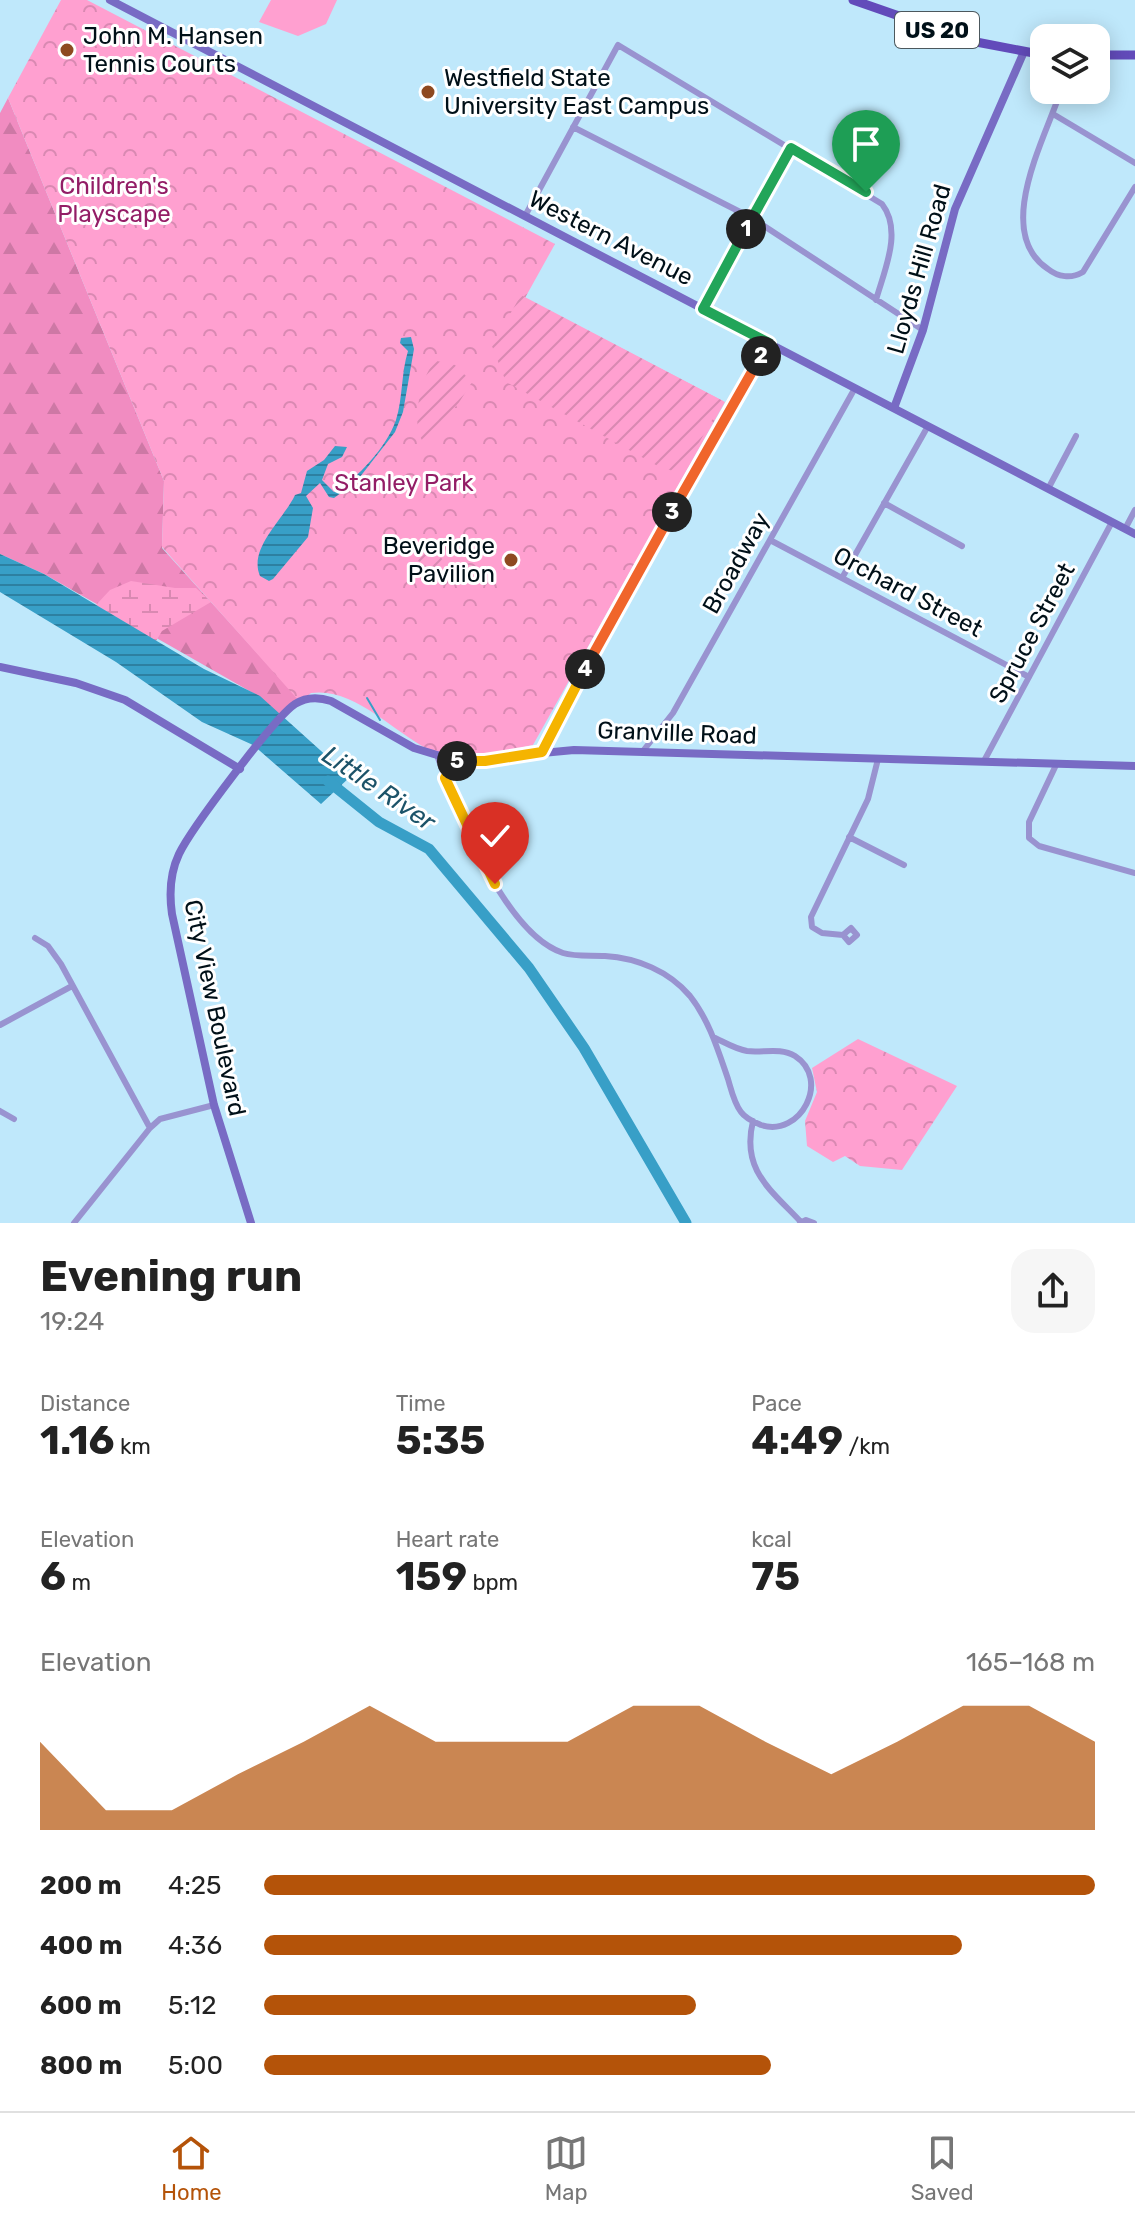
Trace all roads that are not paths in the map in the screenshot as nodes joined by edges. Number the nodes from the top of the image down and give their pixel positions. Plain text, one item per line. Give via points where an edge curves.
1 (110, 0) edge
2 (853, 0) edge
3 (1023, 54) junction
4 (1030, 54) edge
5 (1110, 55) edge
6 (1135, 55) edge
7 (1056, 104) edge
8 (1053, 114) junction
9 (573, 127) junction
10 (791, 148) junction
11 (1135, 163) edge
12 (1135, 187) edge
13 (525, 216) junction
14 (752, 218) junction
15 (876, 300) junction
16 (703, 309) junction
17 (923, 330) junction
18 (769, 343) junction
19 (855, 388) junction
20 (894, 408) junction
21 (928, 426) junction
22 (1076, 436) dead end
23 (1048, 489) junction
24 (884, 503) junction
25 (1135, 510) edge
26 (1112, 522) junction
27 (1125, 529) junction
28 (1135, 534) edge
29 (770, 540) junction
30 (962, 546) dead end
31 (842, 578) junction
32 (0, 667) edge
33 (1029, 677) junction
34 (643, 751) junction
35 (542, 752) junction
36 (438, 758) junction
37 (878, 759) junction
38 (454, 761) junction
39 (984, 761) junction
40 (1057, 763) junction
41 (1135, 766) edge
42 (240, 769) junction
43 (445, 778) junction
44 (849, 837) junction
45 (904, 865) dead end
46 (1135, 873) edge
47 (843, 935) dead end
48 (35, 938) dead end
49 (72, 986) junction
50 (0, 1025) edge
51 (713, 1037) junction
52 (214, 1105) junction
53 (0, 1111) edge
54 (14, 1119) dead end
55 (753, 1121) junction
56 (150, 1128) junction
57 (800, 1222) edge
58 (74, 1223) edge
59 (251, 1223) edge
60 (814, 1223) edge

1 - 13 street, Western Avenue
2 - 3 main road, US 20
3 - 4 main road, US 20
3 - 17 street, Lloyds Hill Road via 955,209
5 - 6 main road
7 - 8 street
8 - 11 street
8 - 12 street via 1022,204 1024,233 1041,264 1063,276 1083,272
9 - 10 street via 618,45
9 - 13 street
9 - 14 street
10 - 14 street
10 - 15 street via 886,208 892,240
13 - 16 street, Western Avenue
14 - 15 street
14 - 16 street
15 - 17 street
16 - 18 street, Western Avenue
17 - 20 street, Lloyds Hill Road
18 - 19 street, Western Avenue
18 - 35 street
19 - 20 street, Western Avenue
19 - 29 street, Broadway
20 - 21 street, Western Avenue
21 - 23 street, Western Avenue
21 - 24 street
22 - 23 street
23 - 26 street, Western Avenue
24 - 30 street
24 - 31 street
25 - 27 street
26 - 27 street, Western Avenue
26 - 33 street, Spruce Street
27 - 28 street, Western Avenue
29 - 31 street, Orchard Street
29 - 34 street, Broadway via 673,713
31 - 33 street, Orchard Street
32 - 42 street via 125,700
33 - 39 street, Spruce Street
34 - 35 street, Granville Road
34 - 37 street, Granville Road
35 - 38 street, Granville Road
36 - 38 street, Granville Road
36 - 42 street, Granville Road via 327,699 304,700 289,710
36 - 43 street
37 - 39 street, Granville Road
37 - 44 street via 873,786
38 - 43 street
39 - 40 street, Granville Road
40 - 41 street, Granville Road
40 - 46 street via 1029,822 1029,838 1039,846
42 - 52 street, City View Boulevard via 184,845 170,884 175,930
43 - 51 street via 495,884 538,936 566,954 625,959 661,972 691,997
44 - 45 street
44 - 47 street via 810,920 820,933
48 - 49 street via 48,946
49 - 50 street
49 - 56 street
51 - 55 street via 738,1108
51 - 55 street via 744,1050 786,1052 807,1071 810,1099 797,1116 778,1126
52 - 56 street via 160,1119
52 - 59 street, City View Boulevard
53 - 54 street
55 - 57 street via 750,1159
56 - 58 street
57 - 60 street

